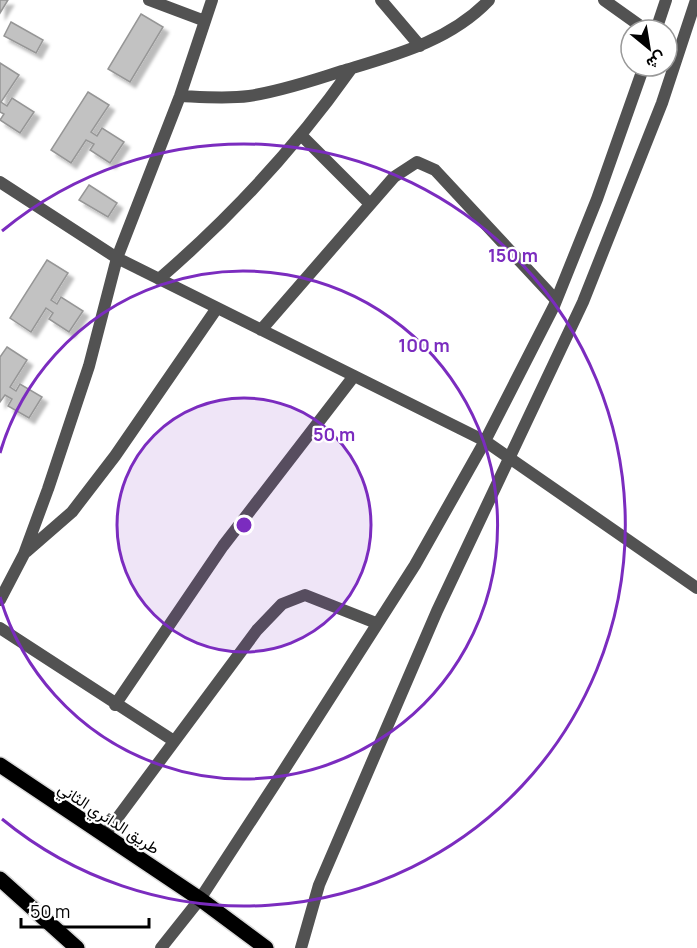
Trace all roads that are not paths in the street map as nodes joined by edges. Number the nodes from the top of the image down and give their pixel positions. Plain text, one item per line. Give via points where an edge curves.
1 (150, 0) edge
2 (212, 0) edge
3 (381, 0) edge
4 (489, 0) edge
5 (604, 0) edge
6 (666, 0) edge
7 (696, 0) edge
8 (629, 18) edge
9 (660, 18) edge
10 (205, 21) junction
11 (420, 46) junction
12 (351, 69) junction
13 (640, 78) edge
14 (180, 96) junction
15 (302, 136) junction
16 (0, 182) edge
17 (370, 204) junction
18 (117, 258) junction
19 (159, 279) junction
20 (555, 299) junction
21 (217, 308) junction
22 (261, 330) junction
23 (354, 376) junction
24 (485, 441) junction
25 (507, 458) junction
26 (24, 554) junction
27 (697, 588) edge
28 (0, 600) edge
29 (376, 623) junction
30 (0, 628) edge
31 (116, 705) junction
32 (174, 741) junction
33 (0, 765) edge
34 (104, 836) junction
35 (0, 879) edge
36 (200, 899) junction
37 (77, 948) edge
38 (161, 948) edge
39 (266, 948) edge
40 (301, 948) edge

1 - 10 street
2 - 10 street
3 - 11 street
4 - 11 street via 456,28
5 - 8 street
6 - 9 street
7 - 25 street via 625,201 583,302
10 - 14 street
11 - 12 street
12 - 14 street via 254,95
12 - 15 street
13 - 20 street via 597,199
14 - 18 street
15 - 17 street
15 - 19 street via 241,204
16 - 18 street
17 - 20 street via 406,167 417,162 428,164
17 - 22 street
18 - 19 street
18 - 26 street via 89,366
19 - 21 street
20 - 24 street via 536,345
21 - 22 street
21 - 26 street via 72,512
22 - 23 street
23 - 24 street
23 - 31 street via 223,546
24 - 25 street
24 - 29 street via 415,565
25 - 27 street
25 - 40 street via 319,885
26 - 28 street
29 - 32 street via 305,595 282,604 257,630
29 - 36 street
30 - 31 street
31 - 32 street
32 - 34 street
33 - 34 main road, طريق الدائري الثاني
34 - 36 main road, طريق الدائري الثاني
35 - 37 main road
36 - 38 street
36 - 39 main road, طريق الدائري الثاني

